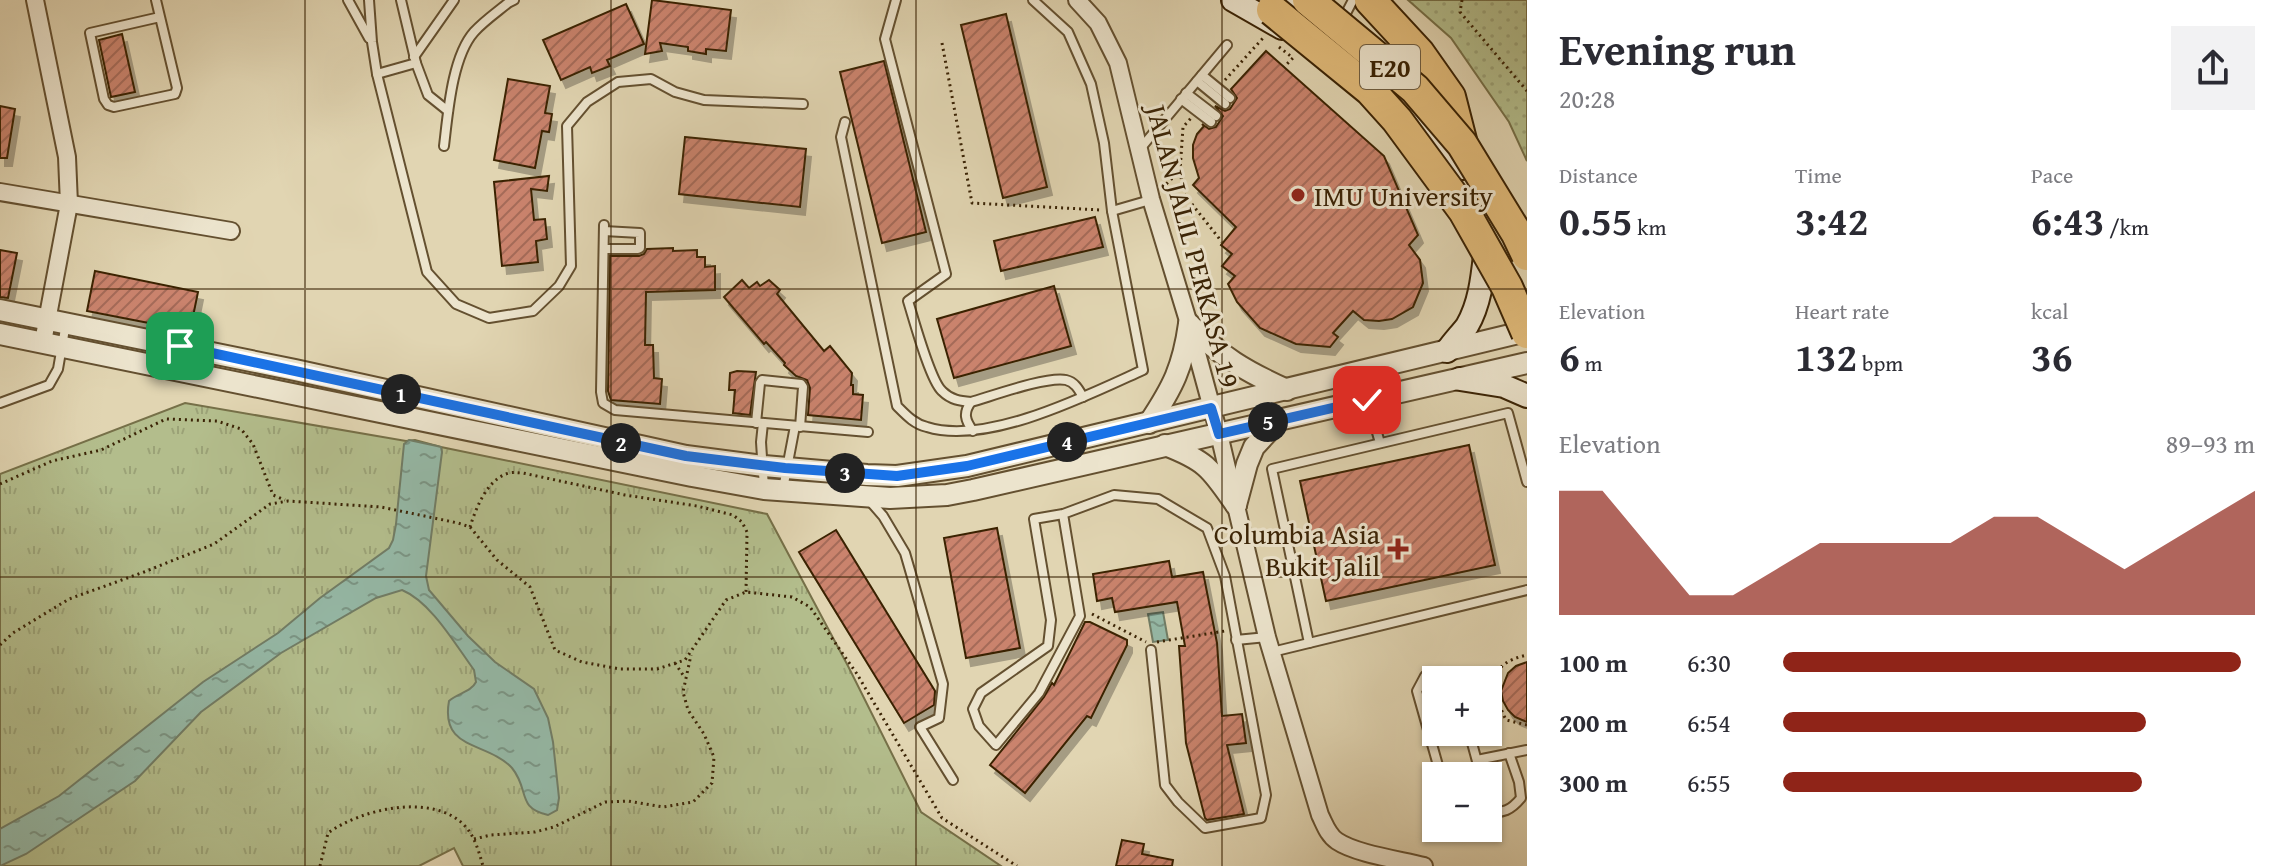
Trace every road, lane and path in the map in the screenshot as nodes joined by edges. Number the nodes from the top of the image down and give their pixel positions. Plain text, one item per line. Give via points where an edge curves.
1 (156, 0) edge
2 (348, 0) edge
3 (369, 0) edge
4 (401, 0) edge
5 (454, 0) edge
6 (514, 0) edge
7 (896, 0) edge
8 (1033, 0) edge
9 (1077, 0) edge
10 (1233, 0) edge
11 (1258, 0) edge
12 (1283, 0) edge
13 (1308, 0) edge
14 (1353, 0) edge
15 (1370, 0) edge
16 (1462, 0) edge
17 (35, 2) edge
18 (160, 17) junction
19 (1334, 35) junction
20 (372, 42) junction
21 (942, 43) dead end
22 (1227, 45) dead end
23 (1293, 58) dead end
24 (415, 60) junction
25 (1284, 67) dead end
26 (377, 74) junction
27 (1199, 78) junction
28 (1527, 91) edge
29 (1184, 96) junction
30 (1227, 101) dead end
31 (803, 104) dead end
32 (448, 111) junction
33 (1214, 119) dead end
34 (845, 122) dead end
35 (1462, 144) junction
36 (444, 146) dead end
37 (1139, 149) junction
38 (1180, 171) dead end
39 (0, 192) edge
40 (1151, 199) junction
41 (69, 204) junction
42 (1112, 211) junction
43 (231, 231) dead end
44 (1222, 242) dead end
45 (1487, 242) junction
46 (604, 249) junction
47 (1527, 253) edge
48 (0, 310) edge
49 (57, 321) junction
50 (1189, 324) junction
51 (1527, 330) edge
52 (0, 334) edge
53 (52, 344) junction
54 (1447, 351) junction
55 (1527, 363) edge
56 (1460, 379) junction
57 (1287, 390) junction
58 (1527, 396) edge
59 (1083, 397) junction
60 (1367, 400) junction
61 (971, 402) junction
62 (0, 403) edge
63 (1211, 408) junction
64 (1280, 420) junction
65 (759, 423) junction
66 (1149, 423) junction
67 (798, 426) junction
68 (973, 431) junction
69 (868, 432) dead end
70 (1219, 434) junction
71 (1380, 443) junction
72 (1165, 445) junction
73 (764, 466) junction
74 (785, 468) junction
75 (1527, 482) edge
76 (0, 484) edge
77 (774, 490) junction
78 (865, 496) junction
79 (288, 501) junction
80 (1236, 505) junction
81 (1063, 514) junction
82 (470, 527) junction
83 (1527, 590) edge
84 (746, 592) junction
85 (1078, 607) junction
86 (1234, 629) junction
87 (1236, 640) junction
88 (1309, 643) junction
89 (0, 645) edge
90 (1270, 645) junction
91 (1151, 650) dead end
92 (692, 651) junction
93 (1527, 655) edge
94 (675, 663) junction
95 (685, 678) junction
96 (1422, 682) edge
97 (1422, 709) edge
98 (1527, 725) edge
99 (1473, 746) edge
100 (1527, 750) edge
101 (1509, 753) junction
102 (1477, 760) joint
103 (953, 780) dead end
104 (1502, 812) edge
105 (474, 839) junction
106 (320, 866) edge
107 (483, 866) edge
108 (1017, 866) edge
109 (1424, 866) edge

1 - 18 lane
2 - 20 lane
3 - 20 lane
4 - 24 lane
5 - 24 lane
6 - 32 lane via 473,33 460,58
7 - 61 lane via 885,39 946,274 908,301 940,390
8 - 42 lane via 1068,32 1091,84
9 - 37 street, JALAN JALIL PERKASA 19 via 1098,23 1118,63
10 - 45 main road via 1303,40 1392,116
11 - 51 highway, E20, bridge via 1370,90 1397,120 1464,211
12 - 19 main road
13 - 35 highway, E20, bridge via 1415,89
14 - 19 lane
15 - 35 highway via 1419,53 1450,97
16 - 28 path via 1460,12
17 - 41 street via 67,157
18 - 18 lane via 90,33 108,105 175,94
19 - 47 main road via 1397,93 1487,195
20 - 26 lane
21 - 42 path via 972,203
22 - 27 lane
23 - 25 path
24 - 26 lane
24 - 32 lane via 428,95
26 - 31 lane via 427,272 456,304 489,318 533,311 571,266 567,126 587,102 618,82 651,79 704,100
27 - 29 lane
27 - 30 lane
29 - 33 lane
29 - 37 lane
32 - 36 lane
34 - 68 lane via 841,137 897,406 924,427
35 - 47 highway, E20, bridge
37 - 40 street, JALAN JALIL PERKASA 19
38 - 44 path via 1184,194
39 - 41 street
40 - 42 lane
40 - 50 street, JALAN JALIL PERKASA 19
41 - 43 street
41 - 49 street
42 - 59 lane via 1143,370
45 - 51 main road
45 - 54 main road via 1475,308
46 - 46 lane via 604,228 641,235 638,249
46 - 65 lane via 603,403 615,410
48 - 49 street
49 - 53 street
49 - 73 street via 619,443
50 - 57 street via 1213,348
50 - 63 street, JALAN JALIL PERKASA 19
50 - 66 street via 1178,376
51 - 54 street
52 - 53 street
53 - 62 lane via 58,369 49,385
53 - 77 street
54 - 57 street
55 - 56 street
56 - 58 main road via 1504,386
56 - 60 street
57 - 63 street
59 - 61 lane via 1066,380
59 - 68 lane
60 - 64 street
60 - 71 lane
61 - 68 lane via 965,416
63 - 66 street
63 - 70 street, JALAN JALIL PERKASA 19
64 - 70 street
64 - 80 street via 1254,447
65 - 67 lane
65 - 67 lane via 762,380 801,384
65 - 73 lane
66 - 74 street via 967,466 897,476
67 - 69 lane
67 - 74 lane
70 - 72 street
70 - 80 street, JALAN JALIL PERKASA 19
71 - 75 lane via 1508,413
71 - 88 lane via 1272,469
72 - 78 street via 947,495
72 - 80 street via 1199,459
73 - 74 street
73 - 77 lane
74 - 77 lane
76 - 79 path via 52,461 101,450 166,419 217,421 241,429 253,444 273,495
77 - 78 street
78 - 103 lane via 905,553 943,684 939,718 920,727
79 - 82 path via 381,507
79 - 89 path via 270,504 214,544 69,599
80 - 90 street, JALAN JALIL PERKASA 19
81 - 85 lane
81 - 85 lane via 1034,519 1051,620 1048,646 981,693 973,709 979,726 996,745 1039,693 1080,616
81 - 86 lane via 1114,495 1158,499 1207,528 1225,576
82 - 84 path via 483,496 508,473 697,506 742,522 747,532
82 - 94 path via 497,560 530,587 555,650 620,669 657,669
83 - 88 lane
84 - 92 path via 726,600
84 - 108 path via 792,597 810,607 857,674 942,818
85 - 86 path via 1150,643
86 - 87 lane
87 - 90 lane
87 - 91 lane via 1266,795 1261,818 1205,828 1165,785
88 - 90 lane
90 - 109 street, JALAN JALIL PERKASA 19 via 1327,831 1352,849
92 - 94 path
92 - 95 path
93 - 98 path via 1504,664 1494,681 1506,720
94 - 95 path
95 - 105 path via 688,710 714,757 712,783 693,802 663,807 605,802 554,827
96 - 97 lane via 1417,691
99 - 102 lane
100 - 101 lane
101 - 102 lane
101 - 104 lane via 1521,798
105 - 106 path via 463,824 441,811 375,811 328,833
105 - 107 path

